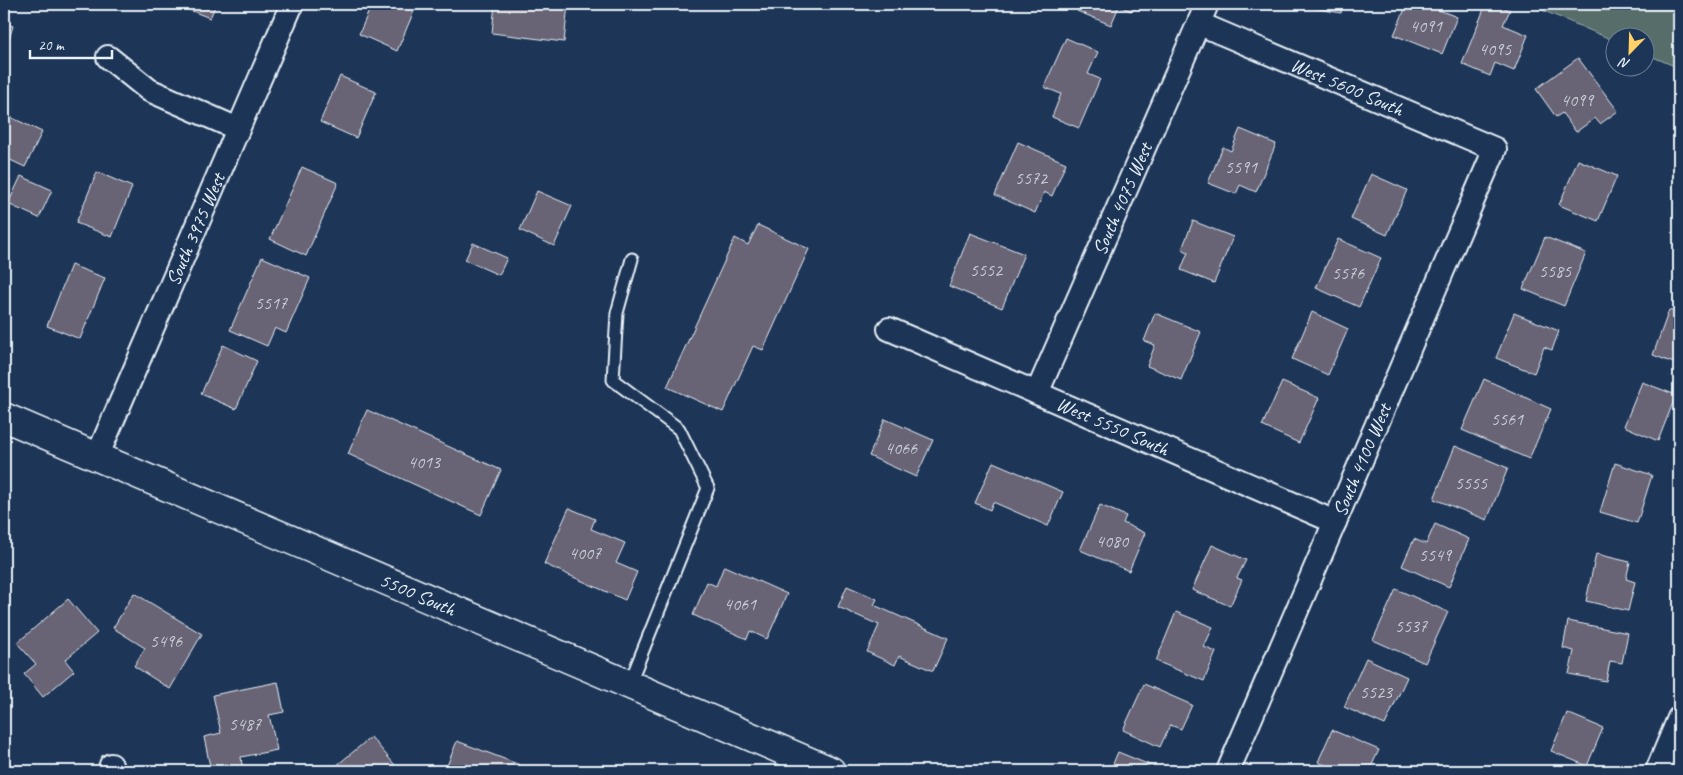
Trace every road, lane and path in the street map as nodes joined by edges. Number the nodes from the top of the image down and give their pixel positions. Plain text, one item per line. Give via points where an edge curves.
1 (292, 4) edge
2 (1204, 14) edge
3 (108, 57) dead end
4 (238, 129) junction
5 (1495, 149) joint
6 (632, 258) dead end
7 (889, 329) dead end
8 (1037, 393) junction
9 (4, 417) edge
10 (97, 457) junction
11 (1335, 522) junction
12 (629, 685) junction
13 (1679, 718) edge
14 (831, 771) edge
15 (1228, 771) edge
16 (1657, 771) edge

1 - 4 street, South 3975 West
2 - 5 street, West 5600 South
2 - 8 street, South 4075 West
3 - 4 street via 149,90
4 - 10 street, South 3975 West
5 - 11 street, South 4100 West
6 - 12 lane via 617,313 613,380 679,429 708,488
7 - 8 street, West 5550 South
8 - 11 street, West 5550 South
9 - 10 main road, 5500 South
10 - 12 main road, 5500 South
11 - 15 street, South 4100 West
12 - 14 main road, 5500 South
13 - 16 street

